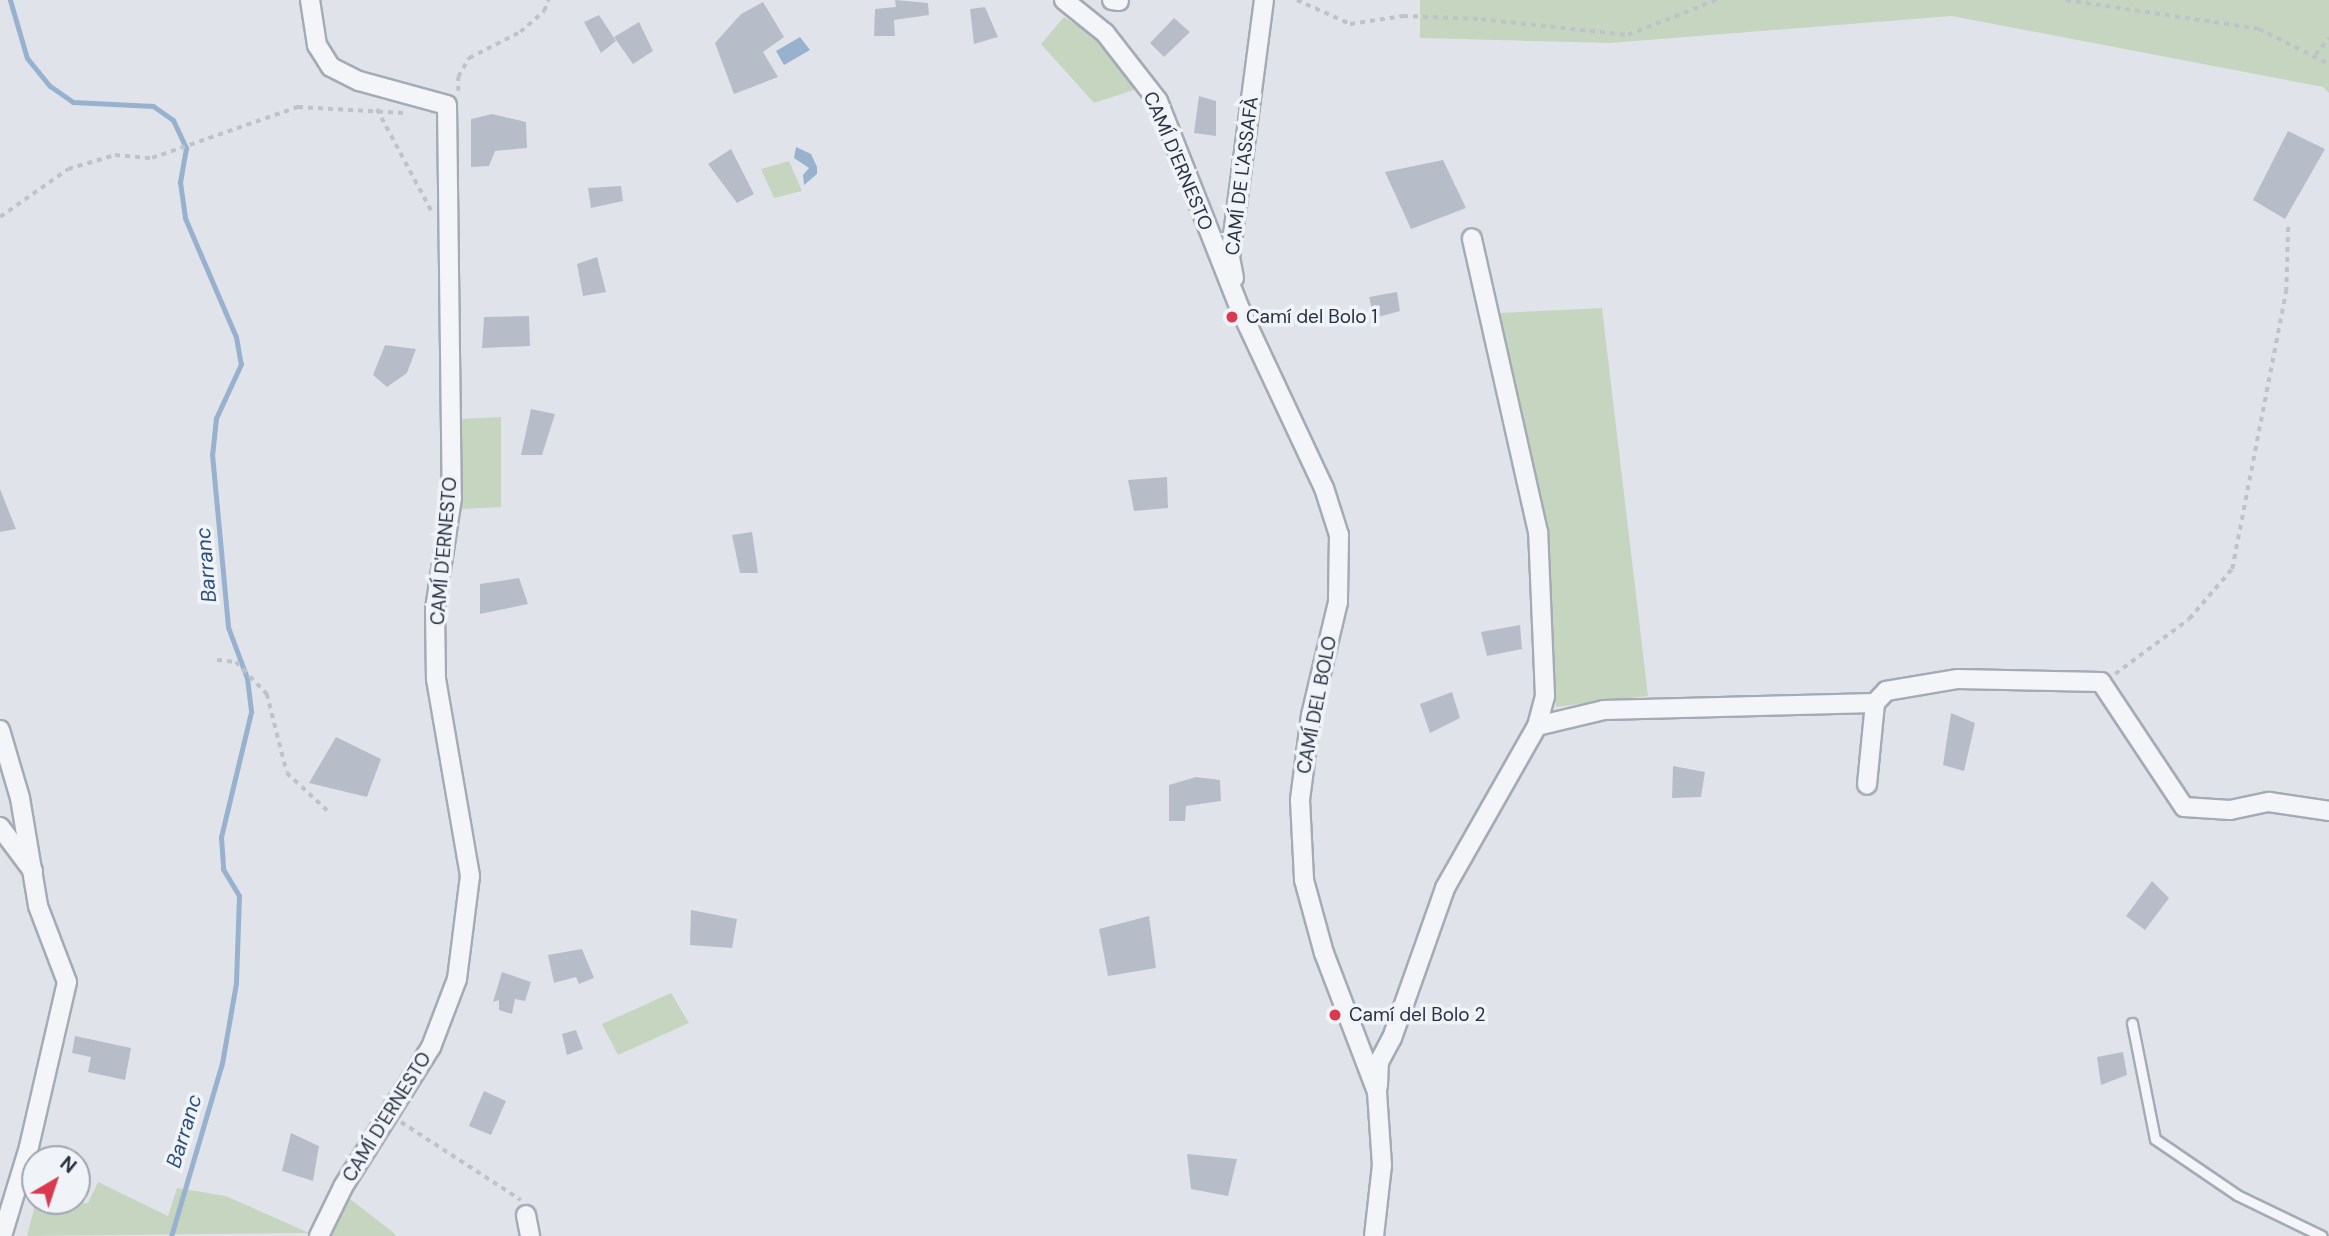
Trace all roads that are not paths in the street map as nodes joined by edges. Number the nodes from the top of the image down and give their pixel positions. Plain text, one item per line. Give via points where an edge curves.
1 (310, 0) edge
2 (1063, 0) edge
3 (1112, 0) edge
4 (1264, 0) edge
5 (1119, 1) edge
6 (1472, 238) dead end
7 (1240, 309) junction
8 (1875, 704) junction
9 (1536, 726) junction
10 (0, 730) edge
11 (1867, 785) dead end
12 (2329, 811) edge
13 (0, 827) edge
14 (33, 871) junction
15 (2132, 1023) dead end
16 (1377, 1093) junction
17 (526, 1215) road end
18 (2, 1236) edge
19 (319, 1236) edge
20 (530, 1236) edge
21 (1374, 1236) edge
22 (2322, 1236) edge

1 - 19 street, CAMÍ D'ERNESTO via 317,45 331,67 359,81 447,105 452,498 436,608 436,679 470,876 467,937 431,1047 343,1187
2 - 7 street, CAMÍ D'ERNESTO via 1105,33 1157,102
3 - 5 street
4 - 7 street, CAMÍ DE L'ASSAFÀ via 1230,258
6 - 9 street via 1538,531 1546,648 1545,696
7 - 16 street, CAMÍ DEL BOLO via 1324,488 1339,535 1338,602 1311,715 1300,800 1304,880 1324,953
8 - 9 street via 1604,710
8 - 11 street
8 - 12 street via 1886,691 1958,679 2101,682 2184,807 2230,810 2269,802
9 - 16 street via 1445,888 1392,1038 1379,1062
10 - 14 street
13 - 14 street
14 - 18 street via 38,906 67,982 29,1147
15 - 22 lane via 2155,1139 2236,1195
16 - 21 street, CAMÍ DEL BOLO via 1382,1165
17 - 20 street

